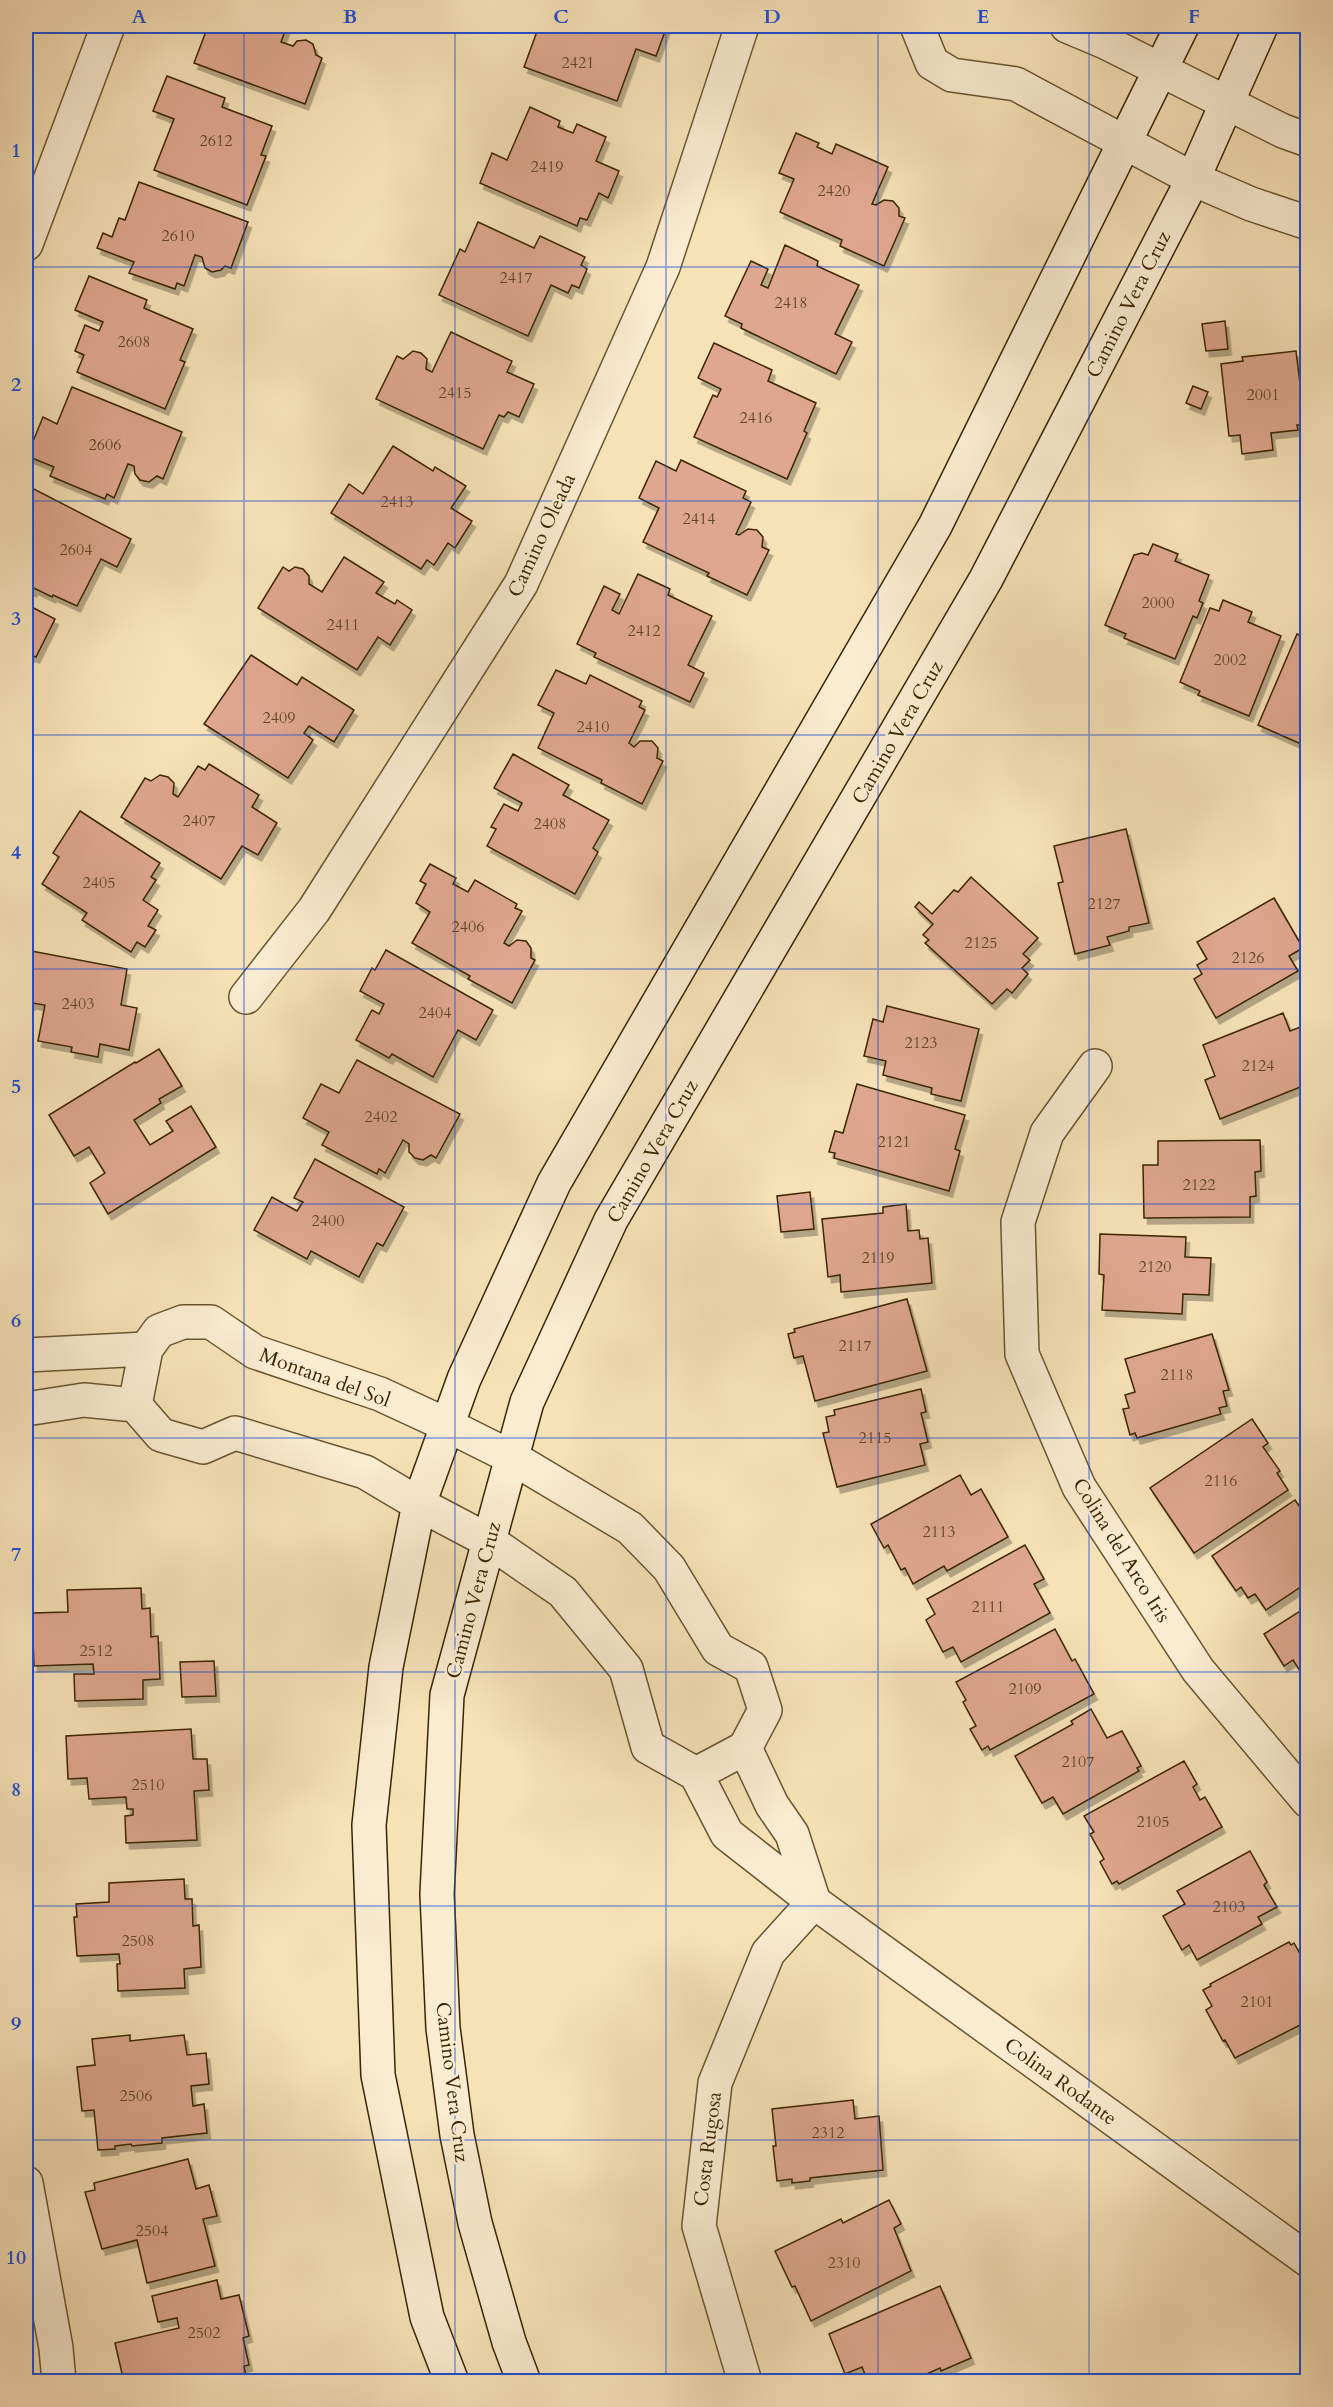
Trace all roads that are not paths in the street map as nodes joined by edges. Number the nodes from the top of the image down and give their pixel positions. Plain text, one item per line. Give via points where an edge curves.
1 (108, 26) edge
2 (742, 26) edge
3 (917, 26) edge
4 (1067, 26) edge
5 (1182, 26) edge
6 (1261, 26) edge
7 (1160, 70) junction
8 (1227, 102) junction
9 (1308, 140) edge
10 (1124, 142) junction
11 (1193, 179) junction
12 (1308, 223) edge
13 (26, 244) edge
14 (246, 997) dead end
15 (1095, 1066) dead end
16 (146, 1349) junction
17 (26, 1355) edge
18 (135, 1405) junction
19 (26, 1408) edge
20 (447, 1425) junction
21 (511, 1457) junction
22 (418, 1504) junction
23 (489, 1540) junction
24 (745, 1748) junction
25 (696, 1774) junction
26 (1308, 1802) edge
27 (814, 1902) junction
28 (26, 2183) edge
29 (1308, 2260) edge
30 (59, 2382) edge
31 (452, 2382) edge
32 (524, 2382) edge
33 (745, 2382) edge

1 - 13 street
2 - 14 street, Camino Oleada via 663,267 522,584 314,910
3 - 10 street via 932,63 952,75 1016,84
4 - 7 street
5 - 7 street
6 - 8 street, Camino Vera Cruz
7 - 8 street
7 - 10 street
8 - 9 street
8 - 11 street, Camino Vera Cruz
10 - 11 street
10 - 20 street via 935,526 554,1183 464,1379
11 - 12 street
11 - 21 street, Camino Vera Cruz via 986,579 611,1220 526,1402
15 - 26 street, Colina del Arco Iris via 1047,1133 1018,1222 1022,1354 1079,1487 1198,1670
16 - 17 street
16 - 18 street
16 - 20 street, Montana del Sol via 159,1331 183,1323 211,1322 255,1353 380,1394
18 - 19 street via 84,1400
18 - 22 street via 161,1435 203,1447 236,1433 365,1472
20 - 21 street, Montana del Sol
20 - 22 street
21 - 23 street, Camino Vera Cruz
21 - 24 street via 630,1528 669,1568 718,1649 751,1667 765,1710
22 - 23 street
22 - 31 street via 386,1667 369,1825 378,2075 427,2317
23 - 25 street via 563,1592 626,1669 648,1747
23 - 32 street, Camino Vera Cruz via 447,1695 437,1905 443,2028 457,2135 475,2223 508,2342
24 - 25 street
24 - 27 street via 772,1805 792,1834
25 - 27 street, Colina Rodante via 727,1834
27 - 29 street, Colina Rodante
27 - 33 street, Costa Rugosa via 768,1953 715,2083 699,2226
28 - 30 street

